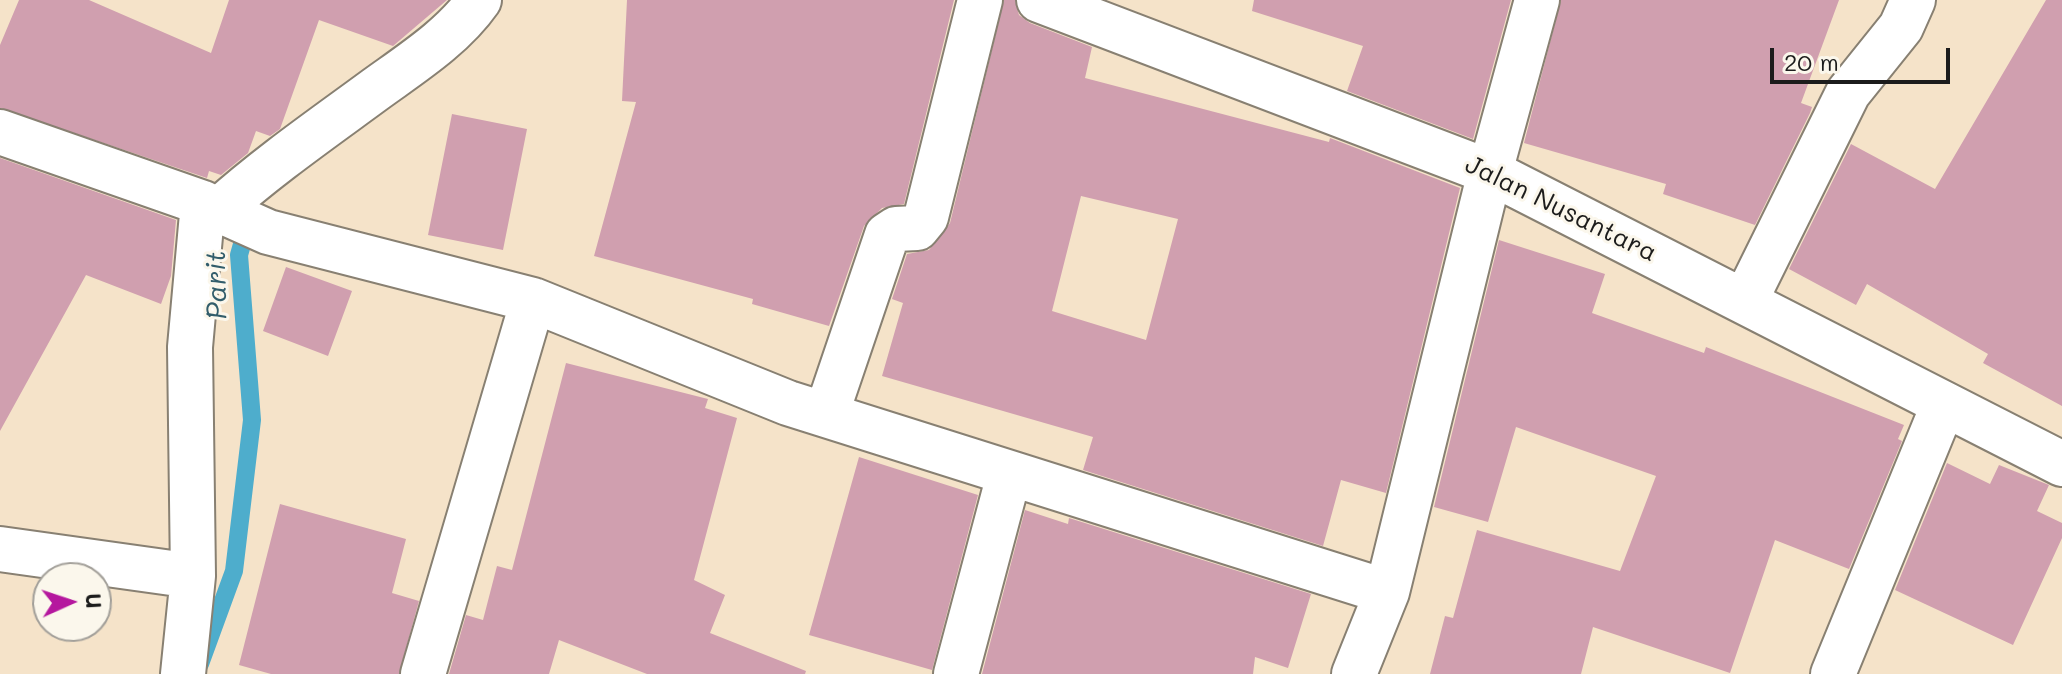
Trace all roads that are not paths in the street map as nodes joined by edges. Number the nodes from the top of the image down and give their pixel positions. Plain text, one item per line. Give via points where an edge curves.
1 (479, 0) edge
2 (980, 0) edge
3 (1039, 0) edge
4 (1537, 0) edge
5 (1913, 0) edge
6 (0, 132) edge
7 (1490, 172) junction
8 (216, 209) junction
9 (1746, 299) junction
10 (533, 300) junction
11 (1943, 406) junction
12 (826, 415) junction
13 (2062, 464) edge
14 (1009, 475) junction
15 (0, 549) edge
16 (193, 576) junction
17 (1387, 592) junction
18 (183, 674) edge
19 (423, 674) edge
20 (956, 674) edge
21 (1354, 674) edge
22 (1833, 674) edge

1 - 8 street via 414,62
2 - 12 street via 926,217 917,228 887,235
3 - 7 street, Jalan Nusantara
4 - 7 street
5 - 9 street via 1884,51 1848,93
6 - 8 street
7 - 9 street, Jalan Nusantara
7 - 17 street
8 - 10 street via 268,232
8 - 16 street via 190,347
9 - 11 street, Jalan Nusantara
10 - 12 street
10 - 19 street
11 - 13 street, Jalan Nusantara
11 - 22 street
12 - 14 street
14 - 17 street
14 - 20 street
15 - 16 street
16 - 18 street
17 - 21 street

